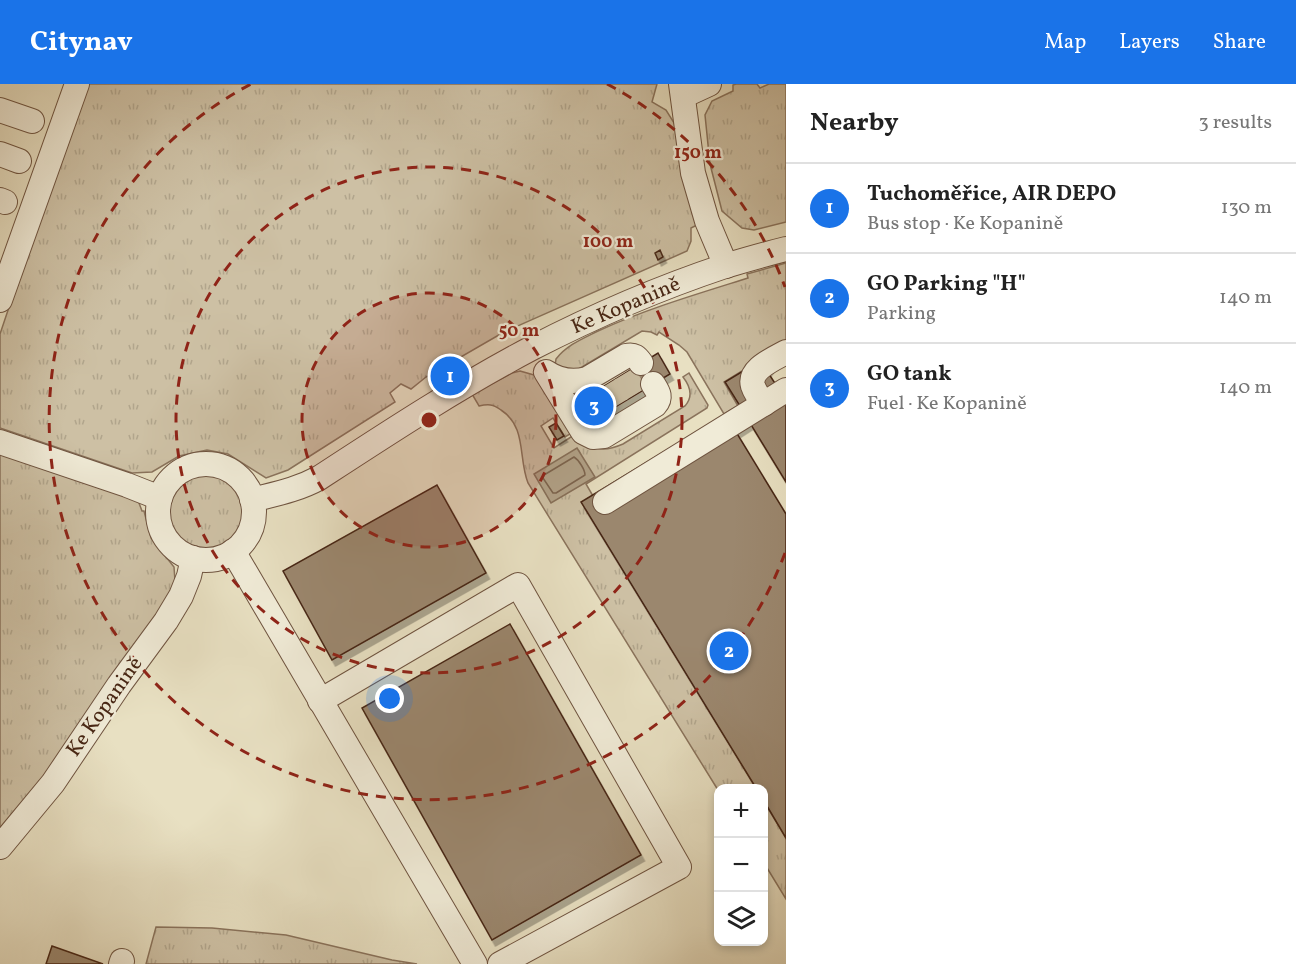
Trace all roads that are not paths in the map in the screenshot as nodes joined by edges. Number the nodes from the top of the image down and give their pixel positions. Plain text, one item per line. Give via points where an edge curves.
1 (77, 84) edge
2 (710, 84) edge
3 (682, 90) edge
4 (0, 110) edge
5 (32, 121) dead end
6 (786, 249) edge
7 (726, 266) junction
8 (0, 300) edge
9 (532, 348) junction
10 (786, 352) edge
11 (546, 372) junction
12 (614, 373) dead end
13 (786, 390) edge
14 (764, 404) junction
15 (633, 405) dead end
16 (0, 442) edge
17 (160, 498) junction
18 (252, 500) junction
19 (605, 502) dead end
20 (233, 551) junction
21 (193, 558) junction
22 (320, 701) junction
23 (0, 847) edge
24 (475, 964) edge
25 (500, 964) edge

1 - 8 street
2 - 3 street
3 - 7 street via 693,173
4 - 5 street
6 - 7 street, Ke Kopanině
7 - 9 street, Ke Kopanině via 660,290
9 - 11 street
9 - 18 street, Ke Kopanině via 417,414 305,486
10 - 14 street via 754,376 754,387
11 - 12 street via 562,381
11 - 15 street via 583,432 594,437 604,436
13 - 14 street
14 - 19 street
16 - 17 street
17 - 18 street via 168,482 182,470 207,464 232,472 245,484
17 - 21 street via 158,517 164,536 177,550
18 - 20 street via 249,532
20 - 21 street via 210,560
20 - 22 street
21 - 23 street, Ke Kopanině via 181,596 166,621 53,783
22 - 24 street
22 - 25 street via 518,585 679,867

